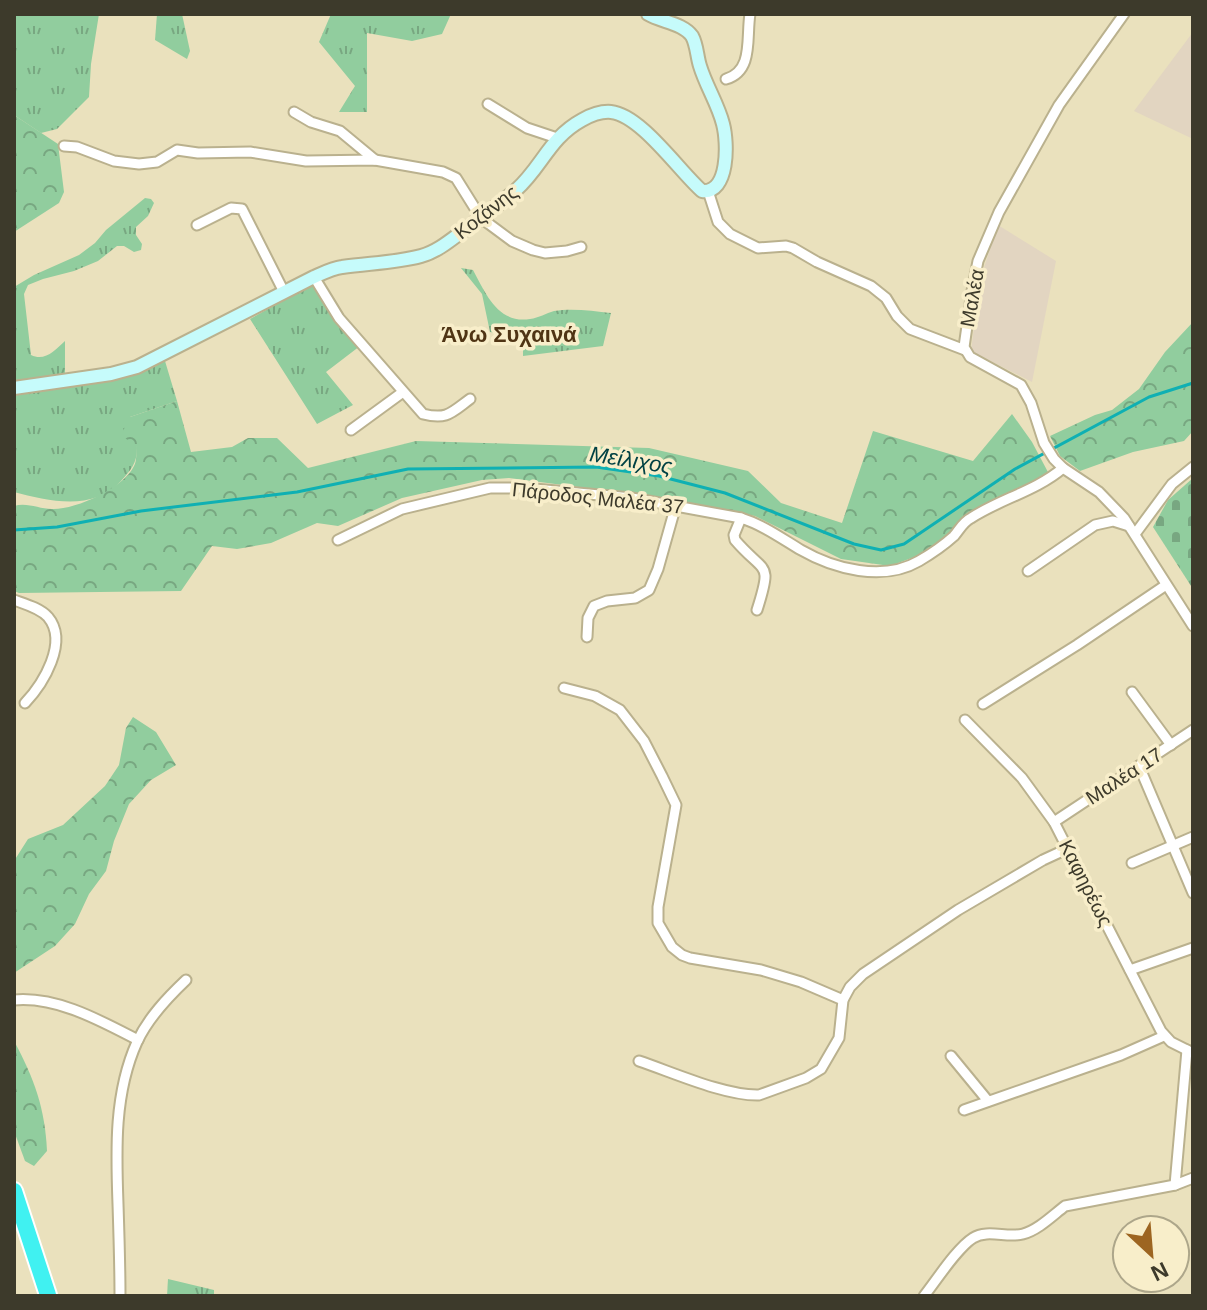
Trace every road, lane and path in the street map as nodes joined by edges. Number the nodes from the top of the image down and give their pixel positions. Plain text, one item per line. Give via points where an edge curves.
1 (648, 14) edge
2 (750, 14) edge
3 (1124, 14) edge
4 (726, 79) dead end
5 (488, 104) dead end
6 (294, 112) dead end
7 (557, 138) junction
8 (64, 146) dead end
9 (375, 160) junction
10 (708, 191) junction
11 (481, 218) junction
12 (197, 225) dead end
13 (581, 247) dead end
14 (314, 277) junction
15 (284, 292) junction
16 (965, 350) junction
17 (14, 388) edge
18 (403, 392) junction
19 (470, 399) dead end
20 (351, 430) dead end
21 (1193, 467) edge
22 (1063, 468) junction
23 (676, 505) junction
24 (741, 518) junction
25 (1132, 530) junction
26 (338, 540) dead end
27 (1028, 571) dead end
28 (1166, 585) junction
29 (14, 600) edge
30 (757, 610) dead end
31 (1193, 626) edge
32 (587, 637) dead end
33 (564, 688) dead end
34 (1132, 692) dead end
35 (25, 703) dead end
36 (983, 704) dead end
37 (965, 720) dead end
38 (1193, 730) edge
39 (1171, 745) junction
40 (1139, 766) junction
41 (1054, 822) junction
42 (1193, 837) edge
43 (1172, 846) junction
44 (1069, 848) junction
45 (1132, 863) dead end
46 (1193, 893) edge
47 (1193, 948) edge
48 (1130, 970) junction
49 (186, 980) dead end
50 (14, 1000) edge
51 (843, 1000) junction
52 (1164, 1036) junction
53 (138, 1040) junction
54 (1190, 1052) edge
55 (951, 1056) dead end
56 (639, 1061) dead end
57 (988, 1101) junction
58 (964, 1110) dead end
59 (1193, 1178) edge
60 (1175, 1185) junction
61 (14, 1191) edge
62 (48, 1295) edge
63 (120, 1296) edge
64 (924, 1296) edge

1 - 10 street via 691,36 722,119 725,167 717,187
2 - 4 street via 746,60 742,70
3 - 16 street, Μαλέα via 1059,105 999,212 978,261
5 - 7 street via 527,128
6 - 9 street via 340,131
7 - 10 street, Κοζάνης via 588,116 615,113 649,136 702,191
7 - 11 street, Κοζάνης via 522,185
8 - 9 street via 139,164 156,163 177,150
9 - 11 street via 456,178
10 - 16 street via 718,222 736,238 758,248 793,248 875,288 910,329
11 - 13 street via 533,250 556,253
11 - 14 street, Κοζάνης via 426,254
12 - 15 street via 231,208 242,209
14 - 15 street, Κοζάνης
14 - 18 street via 339,318
15 - 17 street, Κοζάνης via 137,367
16 - 22 street, Μαλέα via 1021,385 1045,445
18 - 19 street via 423,414 437,417
18 - 20 street
21 - 25 street
22 - 24 street, Πάροδος Μαλέα 37 via 966,520 917,562 891,572 841,567
22 - 25 street, Μαλέα via 1099,492
23 - 24 street, Πάροδος Μαλέα 37
23 - 26 street, Πάροδος Μαλέα 37 via 490,488 402,509
23 - 32 street via 649,590 594,606
24 - 30 street via 735,540 766,576
25 - 27 street via 1113,521 1095,525
25 - 28 street, Μαλέα
28 - 31 street, Μαλέα
28 - 36 street
29 - 35 street via 44,614 55,637 45,675
33 - 51 street via 620,710 644,741 676,805 657,913 672,947 690,958 761,970
34 - 39 street
37 - 41 street, Καφηρέως via 1012,766
38 - 39 street, Μαλέα 17
39 - 40 street, Μαλέα 17
40 - 41 street, Μαλέα 17
40 - 43 street
41 - 44 street, Καφηρέως
42 - 43 street
43 - 45 street
43 - 46 street
44 - 48 street, Καφηρέως
44 - 51 street via 925,932 855,981
47 - 48 street
48 - 52 street, Καφηρέως
49 - 53 street
50 - 53 street via 65,1007
51 - 56 street via 839,1038 821,1069 759,1095 727,1091
52 - 54 street
52 - 57 street
53 - 63 street via 118,1116
54 - 60 street
55 - 57 street
57 - 58 street
59 - 60 street
60 - 64 street via 1065,1206 1027,1233 975,1237
61 - 62 highway

